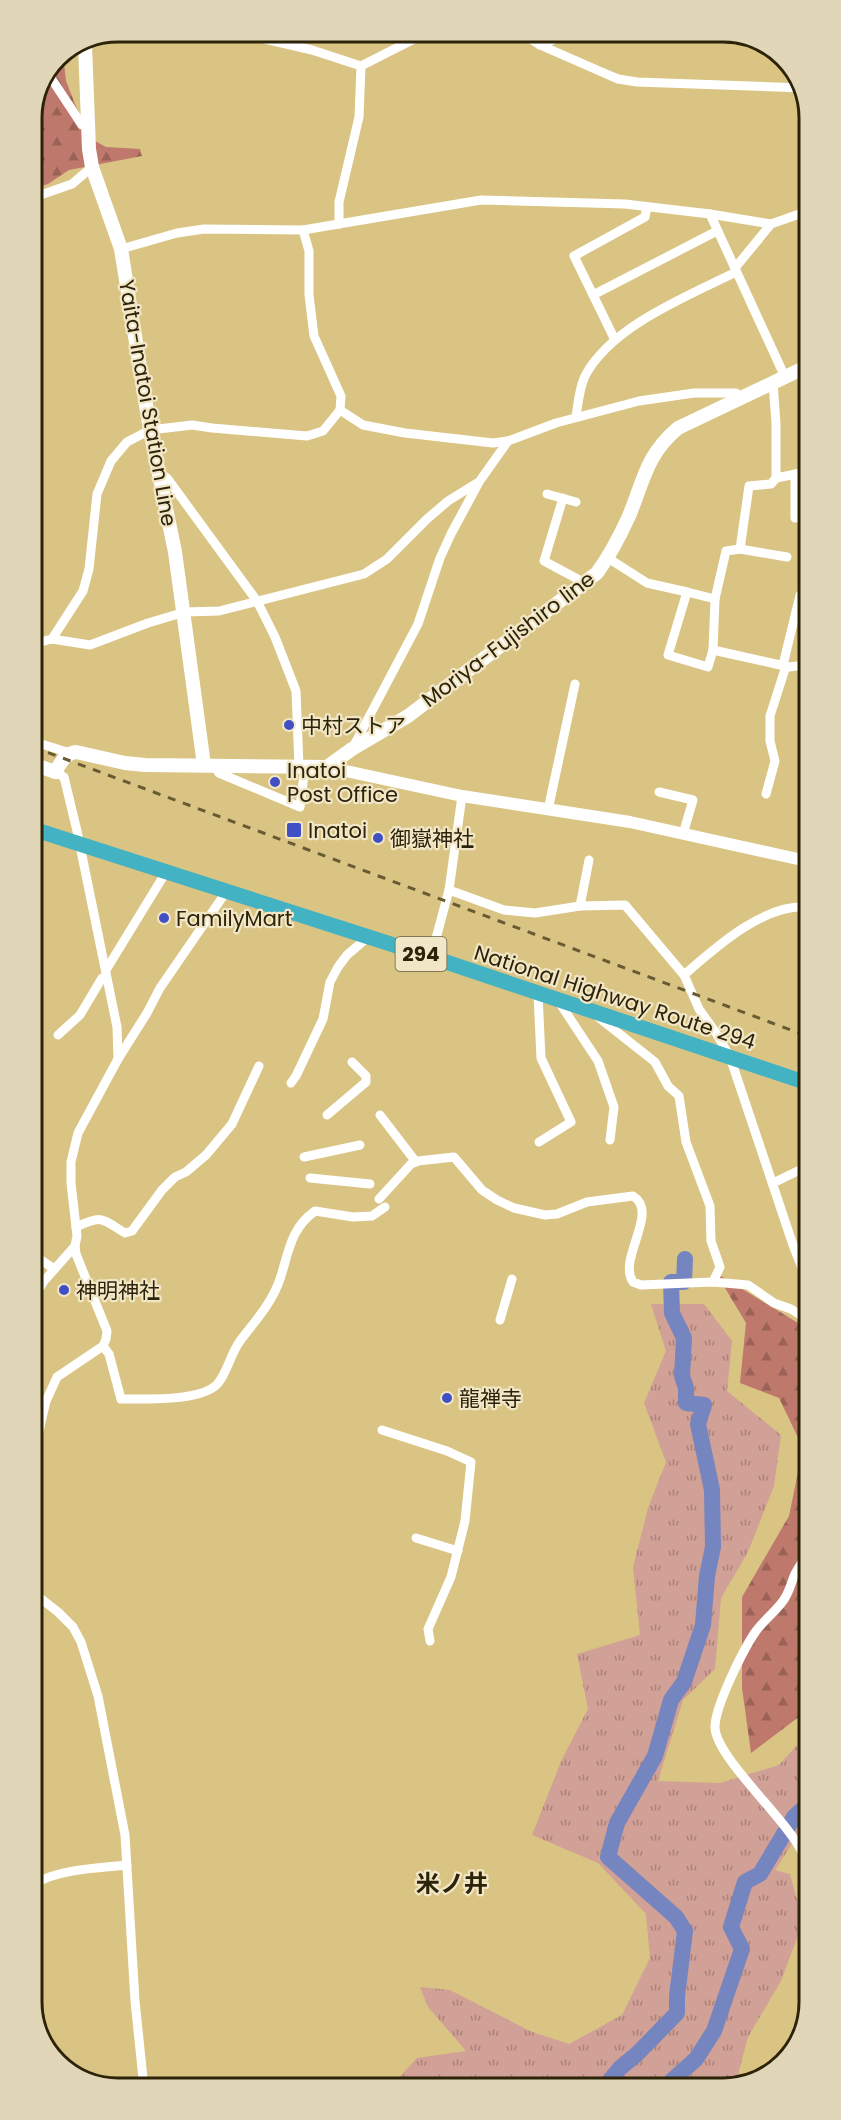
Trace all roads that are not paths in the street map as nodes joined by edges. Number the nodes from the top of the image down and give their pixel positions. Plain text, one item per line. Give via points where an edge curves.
1 (277, 42) edge
2 (408, 42) edge
3 (535, 42) edge
4 (547, 42) edge
5 (540, 45) junction
6 (85, 50) edge
7 (361, 66) junction
8 (52, 80) edge
9 (793, 88) edge
10 (88, 125) junction
11 (92, 167) junction
12 (42, 194) edge
13 (647, 207) junction
14 (710, 214) junction
15 (799, 214) edge
16 (339, 224) junction
17 (771, 224) junction
18 (303, 230) junction
19 (717, 231) junction
20 (121, 249) junction
21 (736, 270) junction
22 (593, 295) junction
23 (615, 340) junction
24 (799, 370) edge
25 (779, 380) junction
26 (742, 398) junction
27 (339, 410) junction
28 (576, 417) junction
29 (150, 430) junction
30 (508, 441) junction
31 (158, 472) junction
32 (799, 473) edge
33 (795, 474) junction
34 (776, 478) junction
35 (478, 482) junction
36 (547, 494) dead end
37 (563, 498) junction
38 (576, 502) dead end
39 (799, 518) edge
40 (740, 549) junction
41 (787, 557) dead end
42 (608, 558) junction
43 (585, 583) junction
44 (687, 592) junction
45 (715, 598) junction
46 (799, 599) edge
47 (257, 601) junction
48 (185, 612) junction
49 (52, 639) junction
50 (42, 642) edge
51 (713, 650) junction
52 (784, 665) junction
53 (799, 665) edge
54 (575, 684) dead end
55 (42, 744) edge
56 (352, 749) junction
57 (70, 753) junction
58 (209, 765) junction
59 (302, 766) junction
60 (42, 767) edge
61 (327, 767) junction
62 (55, 772) junction
63 (659, 792) dead end
64 (766, 794) dead end
65 (462, 796) junction
66 (548, 810) junction
67 (42, 832) edge
68 (683, 834) junction
69 (80, 844) junction
70 (799, 859) edge
71 (589, 860) dead end
72 (166, 872) junction
73 (448, 890) junction
74 (226, 892) junction
75 (580, 906) junction
76 (799, 906) edge
77 (367, 938) junction
78 (431, 957) junction
79 (104, 974) junction
80 (684, 975) junction
81 (538, 994) junction
82 (559, 1002) junction
83 (594, 1013) junction
84 (58, 1035) dead end
85 (730, 1057) junction
86 (118, 1059) junction
87 (352, 1062) dead end
88 (259, 1066) dead end
89 (799, 1080) edge
90 (291, 1083) dead end
91 (327, 1115) dead end
92 (380, 1115) dead end
93 (610, 1140) dead end
94 (539, 1142) dead end
95 (360, 1145) dead end
96 (304, 1157) dead end
97 (416, 1162) junction
98 (799, 1170) edge
99 (310, 1178) dead end
100 (773, 1183) junction
101 (370, 1184) dead end
102 (76, 1227) junction
103 (75, 1246) junction
104 (799, 1260) edge
105 (42, 1261) edge
106 (54, 1269) junction
107 (512, 1279) dead end
108 (713, 1282) junction
109 (42, 1286) edge
110 (799, 1314) edge
111 (500, 1320) dead end
112 (103, 1346) junction
113 (42, 1418) edge
114 (382, 1430) dead end
115 (416, 1538) dead end
116 (458, 1551) junction
117 (799, 1568) edge
118 (42, 1599) edge
119 (430, 1641) dead end
120 (799, 1847) edge
121 (127, 1865) junction
122 (42, 1879) edge
123 (143, 2078) edge

1 - 7 street
2 - 7 street
3 - 5 street
4 - 5 street
5 - 9 street via 618,79
6 - 10 main road, Yaita-Inatoi Station Line
7 - 16 street via 359,117 339,202
8 - 10 street via 82,125
10 - 11 main road, Yaita-Inatoi Station Line
11 - 12 street via 72,184
11 - 20 main road, Yaita-Inatoi Station Line
13 - 14 street
13 - 16 street via 481,200
13 - 22 street via 645,217 574,256
14 - 17 street
14 - 19 street
15 - 17 street
16 - 18 street
17 - 21 street
18 - 20 street via 204,228
18 - 27 street via 309,251 314,336 341,396
19 - 21 street
19 - 22 street
20 - 29 main road, Yaita-Inatoi Station Line
21 - 23 street via 661,309
21 - 25 street
22 - 23 street
23 - 28 street via 586,375
24 - 25 main road, Moriya-Fujishiro line
25 - 26 main road, Moriya-Fujishiro line
25 - 34 street
26 - 28 street via 736,393 694,393 639,401
26 - 42 main road, Moriya-Fujishiro line via 695,418 663,440 653,454
27 - 29 street via 323,431 307,436 192,425
27 - 30 street via 363,425 405,433
28 - 30 street
29 - 31 main road, Yaita-Inatoi Station Line
29 - 49 street via 127,442 111,461 97,494 83,591
30 - 35 street
31 - 47 street via 167,478
31 - 48 main road, Yaita-Inatoi Station Line
32 - 33 street
33 - 34 street
33 - 39 street via 795,518
34 - 40 street via 771,484 749,486
35 - 47 street via 448,501 387,559 364,574
35 - 56 street via 440,558 418,624
36 - 37 street
37 - 38 street
37 - 43 street via 544,561
40 - 41 street
40 - 45 street via 726,550
42 - 43 main road, Moriya-Fujishiro line
42 - 44 street via 647,583
43 - 56 main road, Moriya-Fujishiro line via 408,716
44 - 45 street
44 - 51 street via 668,655 708,667
45 - 51 street
46 - 52 street
47 - 48 street via 219,611
47 - 59 street via 276,637 296,691
48 - 49 street via 90,645
48 - 58 main road, Yaita-Inatoi Station Line
49 - 50 street
51 - 52 street
52 - 53 street
52 - 64 street via 770,716 775,761
54 - 66 street
55 - 57 street
56 - 61 main road, Moriya-Fujishiro line
57 - 58 main road via 146,765
57 - 62 main road
58 - 59 main road
58 - 59 street via 219,773 300,807
59 - 61 main road
60 - 62 main road
61 - 65 street
62 - 69 street via 64,777
63 - 68 street via 693,800
65 - 66 street
65 - 73 street
66 - 68 street
67 - 69 highway, National Highway Route 294 / 294
68 - 70 street
69 - 72 highway, National Highway Route 294 / 294
69 - 79 street
71 - 75 street
72 - 74 highway, National Highway Route 294 / 294
72 - 79 street
73 - 75 street via 504,910 535,913
73 - 78 street
74 - 77 highway, National Highway Route 294 / 294
74 - 86 street via 178,960
75 - 80 street via 625,905
76 - 80 street via 765,914 716,946
77 - 78 highway, National Highway Route 294 / 294
77 - 90 street via 347,955 330,982 323,1019
78 - 81 highway, National Highway Route 294 / 294
79 - 84 street via 80,1015
79 - 86 street via 117,1027
80 - 85 street via 699,1009
81 - 82 highway, National Highway Route 294 / 294
81 - 94 street via 541,1058 571,1122
82 - 83 highway, National Highway Route 294 / 294
82 - 93 street via 598,1061 614,1107
83 - 85 highway, National Highway Route 294 / 294
83 - 108 street via 655,1062 668,1086 679,1096 686,1142 710,1206 711,1240 720,1267
85 - 89 highway, National Highway Route 294 / 294
85 - 100 street
86 - 102 street via 73,1147 71,1183
87 - 91 street via 366,1076 366,1082
88 - 102 street via 232,1124 206,1155 162,1190 132,1232 125,1233 96,1219
92 - 97 street
95 - 96 street
97 - 108 street via 454,1157 482,1190 497,1200 545,1215 587,1202 633,1196 639,1202 641,1220 628,1267 633,1282
97 - 112 street via 403,1170 372,1216 315,1211 307,1217 293,1235 272,1299 234,1350 219,1383 188,1396 121,1399 109,1354
98 - 100 street
99 - 101 street
100 - 104 street
102 - 103 street
103 - 106 street
103 - 112 street via 107,1331
105 - 106 street
106 - 109 street
107 - 111 street
108 - 110 street via 748,1285
112 - 113 street via 57,1377
114 - 116 street via 471,1462
115 - 116 street
116 - 119 street via 429,1629
117 - 120 street via 784,1599 756,1630 732,1676 715,1728 734,1764
118 - 121 street via 73,1627 93,1677 118,1791
121 - 122 street
121 - 123 street

